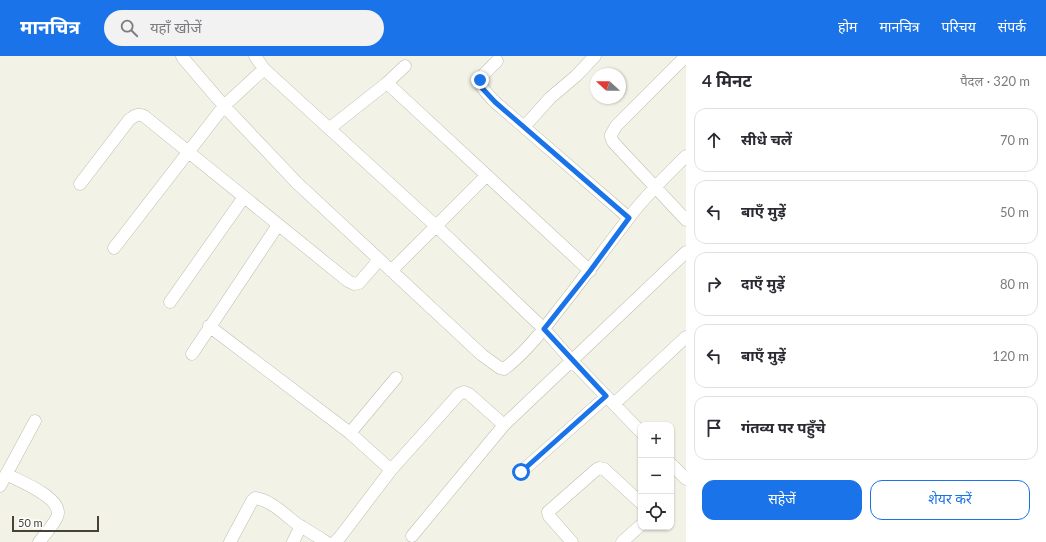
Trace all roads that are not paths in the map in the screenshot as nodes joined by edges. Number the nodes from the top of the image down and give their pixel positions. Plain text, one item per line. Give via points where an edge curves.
1 (182, 56) edge
2 (256, 56) edge
3 (595, 56) edge
4 (686, 56) edge
5 (497, 61) dead end
6 (405, 66) dead end
7 (264, 70) junction
8 (387, 83) junction
9 (224, 106) junction
10 (524, 127) junction
11 (330, 128) junction
12 (187, 152) junction
13 (686, 156) edge
14 (486, 176) junction
15 (80, 184) dead end
16 (655, 187) junction
17 (244, 197) junction
18 (629, 218) junction
19 (686, 220) edge
20 (278, 225) junction
21 (436, 226) junction
22 (114, 248) dead end
23 (686, 252) edge
24 (379, 260) junction
25 (391, 271) junction
26 (590, 271) junction
27 (170, 302) dead end
28 (209, 326) junction
29 (544, 329) junction
30 (686, 337) edge
31 (192, 354) dead end
32 (572, 361) junction
33 (396, 378) dead end
34 (610, 400) junction
35 (35, 421) dead end
36 (504, 425) junction
37 (638, 429) edge
38 (350, 433) junction
39 (391, 470) junction
40 (521, 472) dead end
41 (6, 474) junction
42 (0, 486) edge
43 (638, 500) edge
44 (301, 526) junction
45 (638, 528) edge
46 (412, 536) dead end
47 (39, 542) edge
48 (230, 542) edge
49 (293, 542) edge
50 (326, 542) edge
51 (335, 542) edge
52 (572, 542) edge
53 (622, 542) edge

1 - 9 street
2 - 7 street
3 - 10 street via 550,98
4 - 16 street via 612,132 612,140
5 - 10 street via 482,77 480,84 495,102
6 - 8 street
7 - 9 street
7 - 11 street
8 - 11 street
8 - 14 street
9 - 12 street
9 - 24 street via 297,184
10 - 18 street
11 - 21 street
12 - 15 street via 144,116 135,115
12 - 17 street
12 - 22 street
13 - 16 street
14 - 21 street
14 - 26 street
16 - 18 street
16 - 19 street
17 - 20 street
17 - 27 street
18 - 26 street
20 - 24 street via 354,284 359,283
20 - 28 street
21 - 25 street
21 - 29 street
23 - 32 street
24 - 25 street
25 - 29 street via 482,355 500,368 504,369 512,363
26 - 29 street
28 - 31 street
28 - 38 street
29 - 32 street
30 - 34 street
32 - 34 street
32 - 36 street
33 - 38 street
34 - 37 street
34 - 40 street
35 - 41 street
36 - 39 street via 469,394 461,393
36 - 46 street
38 - 39 street
39 - 51 street
41 - 42 street
41 - 47 street via 48,496 56,504 57,517
43 - 52 street via 604,469 597,469 548,512 548,516
44 - 48 street via 277,508 255,498
44 - 49 street
44 - 50 street
45 - 53 street

